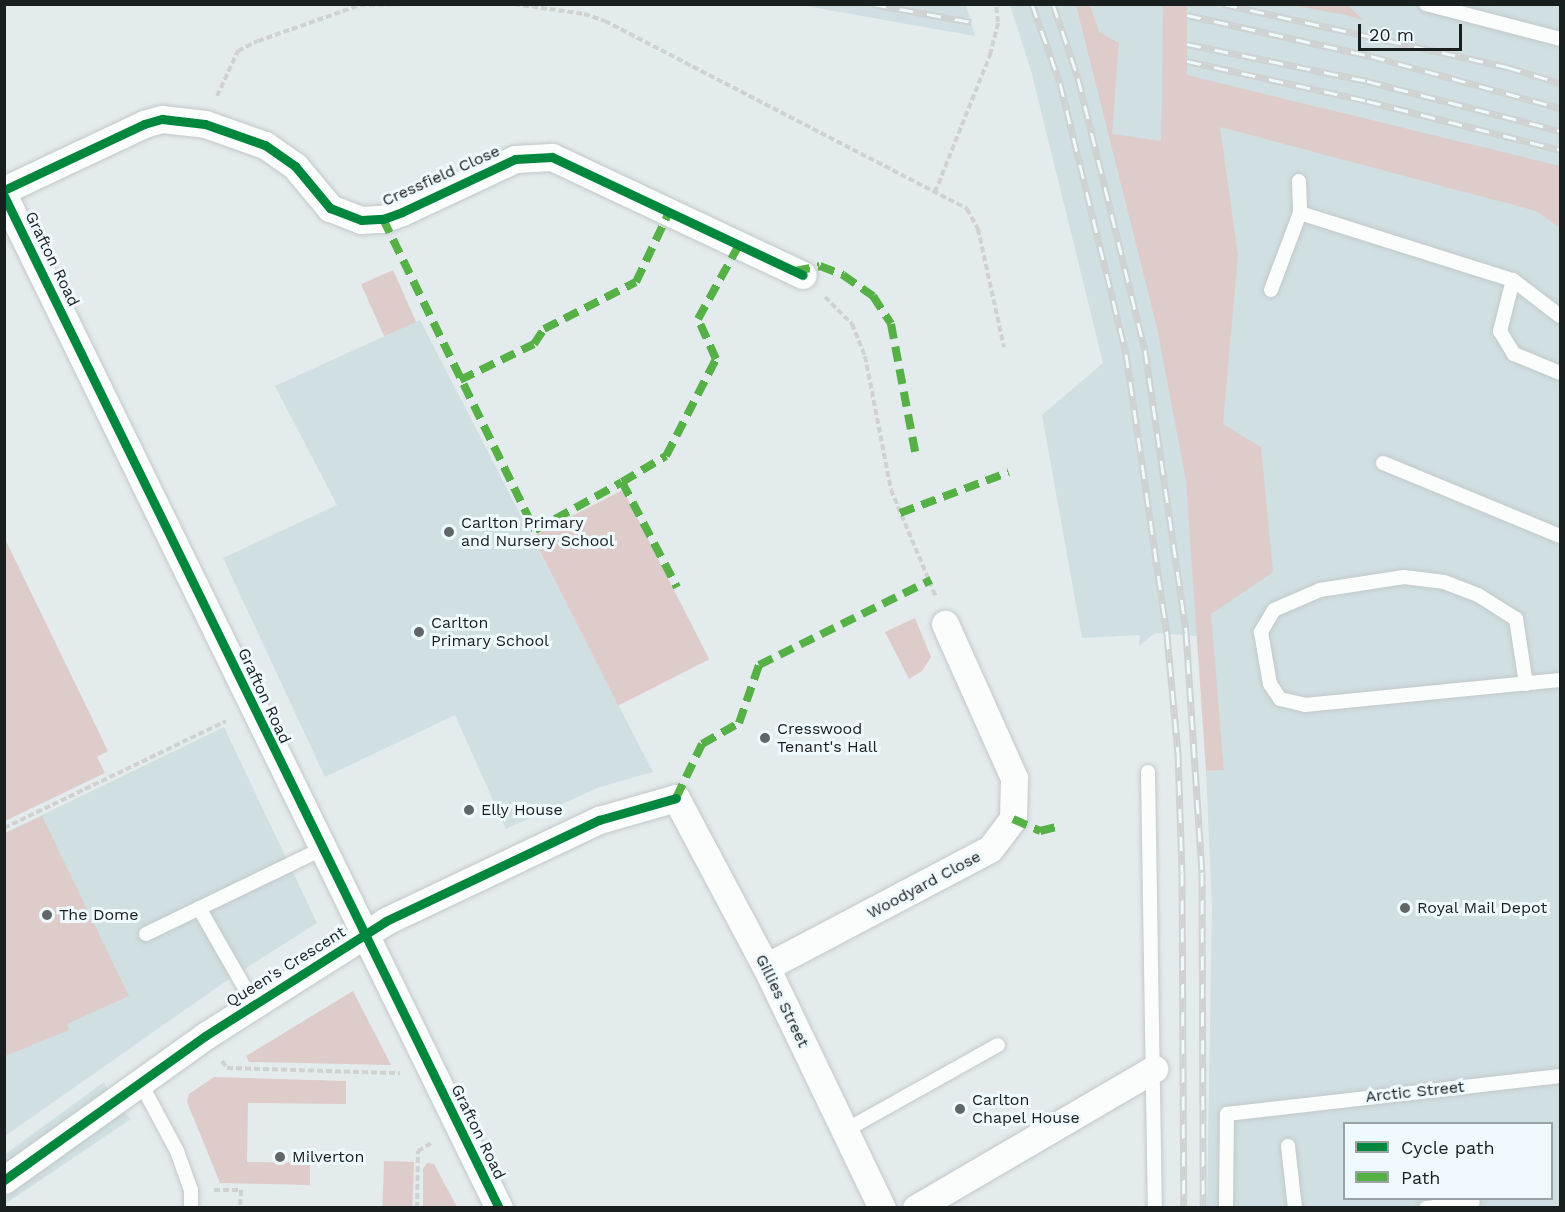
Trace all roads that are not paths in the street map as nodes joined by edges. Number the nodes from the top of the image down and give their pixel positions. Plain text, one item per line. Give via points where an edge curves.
1 (1426, 4) edge
2 (1560, 39) edge
3 (1299, 181) dead end
4 (4, 190) edge
5 (4, 196) edge
6 (1300, 213) junction
7 (803, 275) road end
8 (1513, 280) junction
9 (1271, 290) dead end
10 (1560, 316) edge
11 (1560, 373) edge
12 (1383, 463) dead end
13 (1560, 536) edge
14 (945, 624) road end
15 (1560, 680) edge
16 (1526, 684) junction
17 (1149, 772) dead end
18 (676, 798) joint
19 (321, 849) junction
20 (199, 908) junction
21 (146, 934) dead end
22 (365, 934) junction
23 (766, 967) junction
24 (255, 1004) junction
25 (998, 1045) dead end
26 (1154, 1070) junction
27 (1560, 1076) edge
28 (140, 1082) junction
29 (846, 1130) junction
30 (1288, 1146) dead end
31 (4, 1180) edge
32 (1473, 1202) dead end
33 (191, 1208) edge
34 (499, 1208) edge
35 (882, 1208) edge
36 (916, 1208) edge
37 (1155, 1208) edge
38 (1226, 1208) edge
39 (1295, 1208) edge
40 (1426, 1208) edge

1 - 2 lane
3 - 6 lane
4 - 7 street, Cressfield Close via 144,124 183,119 279,153 330,208 344,216 383,219 515,159 552,157
5 - 19 street, Grafton Road
6 - 8 lane
6 - 9 lane
8 - 10 lane
8 - 11 lane via 1500,331 1514,354
12 - 13 lane
14 - 23 street, Woodyard Close via 1014,778 1013,819 990,849
15 - 16 lane
16 - 16 lane via 1305,705 1280,699 1270,684 1261,632 1274,610 1320,590 1404,577 1444,582 1478,594 1516,619
17 - 26 lane
18 - 22 street, Queen's Crescent via 578,829
18 - 23 street, Gillies Street
19 - 20 lane
19 - 22 street, Grafton Road
20 - 21 lane
20 - 24 lane
22 - 24 street, Queen's Crescent
22 - 34 street, Grafton Road
23 - 29 street, Gillies Street
24 - 28 street, Queen's Crescent
25 - 29 lane
26 - 36 street
26 - 37 lane
27 - 38 lane, Arctic Street via 1227,1114
28 - 31 street, Queen's Crescent
28 - 33 lane via 161,1114 191,1190
29 - 35 street, Gillies Street
30 - 39 lane
32 - 40 lane

